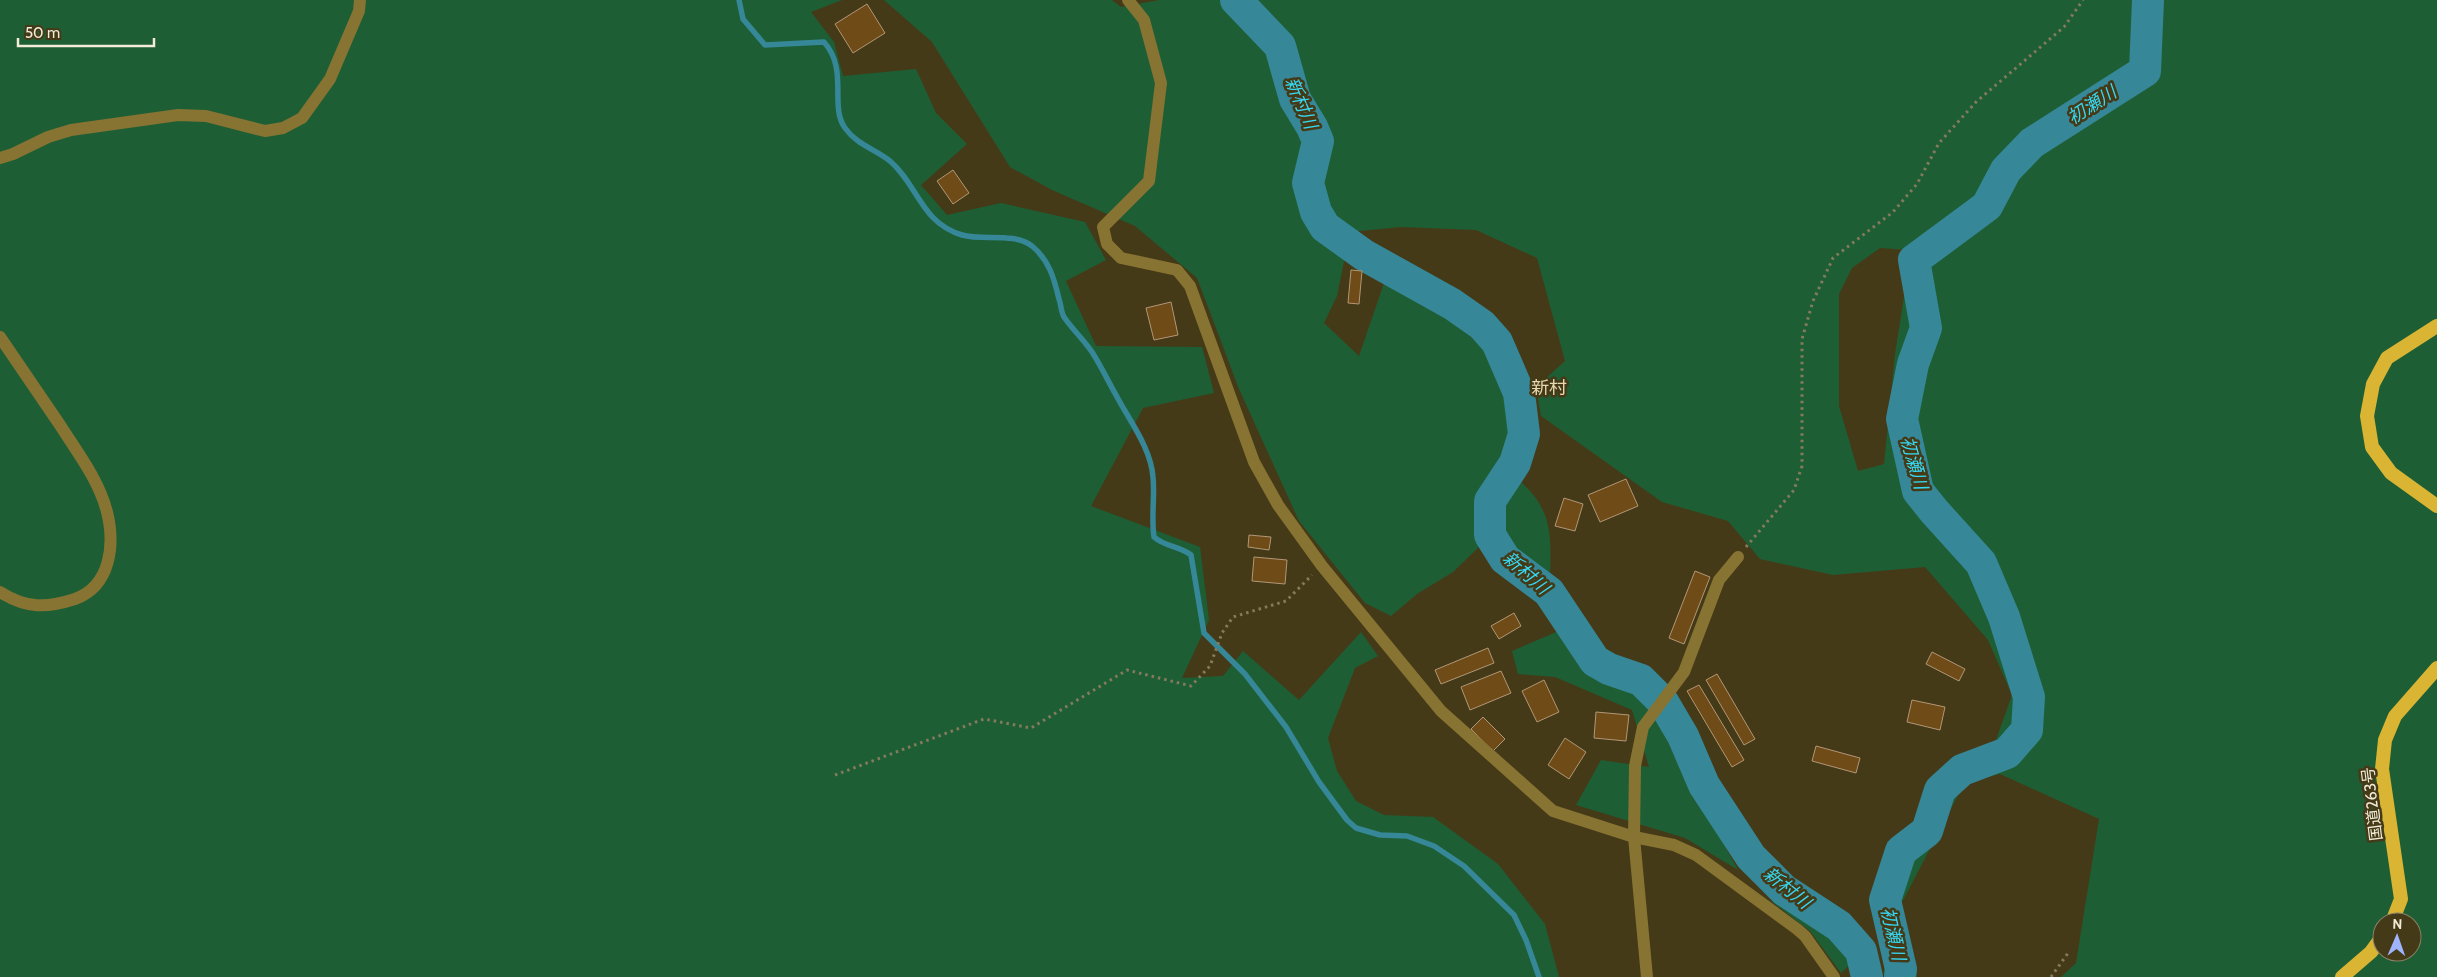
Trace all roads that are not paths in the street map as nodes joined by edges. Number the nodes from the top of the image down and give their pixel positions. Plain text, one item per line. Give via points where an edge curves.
1 (360, 0) edge
2 (1128, 0) edge
3 (0, 158) edge
4 (2437, 326) edge
5 (0, 337) edge
6 (2437, 506) edge
7 (1738, 557) road end
8 (0, 592) edge
9 (2437, 668) edge
10 (1634, 837) junction
11 (2396, 912) edge
12 (2372, 951) edge
13 (1648, 977) edge
14 (1834, 977) edge
15 (2342, 977) edge

1 - 3 street via 359,11 330,80 302,118 283,128 265,131 206,116 178,115 71,130 48,136
2 - 10 street via 1144,20 1161,83 1149,181 1103,227 1107,244 1121,258 1177,270 1190,286 1254,462 1278,505 1322,566 1441,711 1553,811
4 - 6 highway via 2387,358 2373,384 2367,416 2372,447 2391,473
5 - 8 street via 96,483 107,512 110,543 102,580 83,596 55,606 38,607
7 - 10 street via 1719,580 1684,672 1643,727 1634,766
9 - 11 highway, 国道263号 via 2396,716 2385,740 2382,769 2401,899
10 - 13 street
10 - 14 street via 1674,845 1696,856 1805,936
12 - 15 highway

